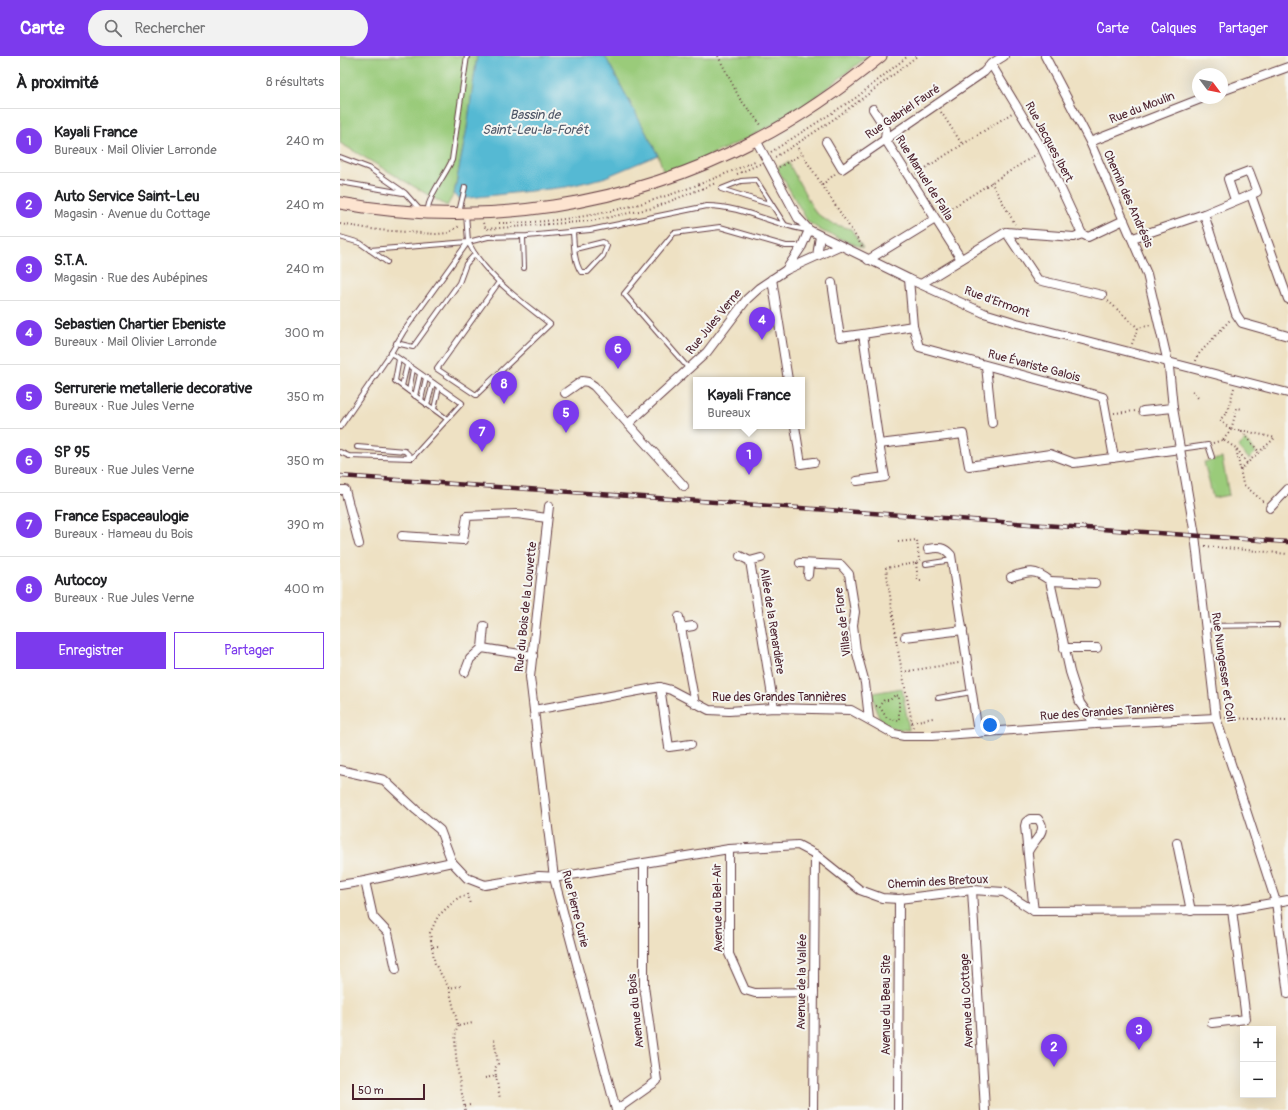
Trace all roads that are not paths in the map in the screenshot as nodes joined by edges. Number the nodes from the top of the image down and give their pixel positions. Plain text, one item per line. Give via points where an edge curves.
1 (467, 56) edge
2 (881, 56) edge
3 (1004, 56) edge
4 (1045, 56) edge
5 (991, 64) junction
6 (1288, 67) edge
7 (1228, 89) edge
8 (1192, 103) edge
9 (873, 109) dead end
10 (885, 139) junction
11 (756, 140) junction
12 (826, 142) dead end
13 (1090, 142) junction
14 (340, 157) edge
15 (340, 182) edge
16 (465, 187) dead end
17 (405, 193) junction
18 (1251, 195) junction
19 (1235, 200) junction
20 (340, 203) edge
21 (772, 205) junction
22 (424, 212) junction
23 (462, 213) junction
24 (1204, 214) junction
25 (935, 219) junction
26 (1124, 220) junction
27 (785, 225) junction
28 (809, 230) junction
29 (572, 232) junction
30 (1006, 232) junction
31 (1082, 234) junction
32 (522, 236) junction
33 (820, 236) junction
34 (340, 237) edge
35 (1133, 238) junction
36 (468, 242) junction
37 (802, 246) junction
38 (839, 246) junction
39 (370, 250) junction
40 (575, 250) junction
41 (474, 254) junction
42 (817, 256) junction
43 (869, 259) junction
44 (961, 259) junction
45 (387, 262) dead end
46 (524, 268) dead end
47 (786, 270) junction
48 (772, 279) junction
49 (909, 279) junction
50 (499, 282) junction
51 (832, 283) dead end
52 (921, 284) junction
53 (1102, 295) road end
54 (1288, 299) edge
55 (914, 326) junction
56 (863, 334) junction
57 (1288, 336) edge
58 (396, 343) junction
59 (391, 353) junction
60 (399, 359) junction
61 (1167, 361) junction
62 (407, 364) junction
63 (986, 366) junction
64 (413, 369) junction
65 (689, 370) junction
66 (420, 374) junction
67 (788, 377) edge
68 (426, 378) junction
69 (433, 383) junction
70 (402, 386) junction
71 (439, 387) junction
72 (409, 391) junction
73 (566, 393) dead end
74 (1288, 393) edge
75 (415, 396) junction
76 (421, 400) junction
77 (427, 404) junction
78 (1173, 408) junction
79 (434, 409) junction
80 (1143, 411) road end
81 (447, 419) junction
82 (992, 423) dead end
83 (628, 424) junction
84 (340, 427) edge
85 (795, 429) edge
86 (879, 444) junction
87 (357, 447) dead end
88 (1180, 449) junction
89 (340, 452) edge
90 (1212, 457) dead end
91 (412, 458) junction
92 (1114, 458) junction
93 (814, 462) dead end
94 (857, 481) dead end
95 (684, 486) dead end
96 (1288, 489) edge
97 (340, 490) edge
98 (549, 506) dead end
99 (1270, 508) road end
100 (547, 518) junction
101 (402, 536) dead end
102 (359, 544) dead end
103 (928, 549) dead end
104 (740, 556) dead end
105 (761, 558) dead end
106 (953, 560) junction
107 (750, 561) junction
108 (925, 562) road end
109 (800, 563) dead end
110 (809, 564) junction
111 (808, 575) dead end
112 (1012, 577) dead end
113 (1050, 581) junction
114 (1095, 583) dead end
115 (679, 617) dead end
116 (1277, 625) dead end
117 (484, 626) dead end
118 (693, 626) dead end
119 (1205, 626) junction
120 (681, 628) junction
121 (963, 630) junction
122 (905, 638) dead end
123 (482, 648) junction
124 (1064, 648) junction
125 (1096, 648) dead end
126 (532, 656) junction
127 (465, 672) dead end
128 (660, 687) junction
129 (972, 692) junction
130 (938, 698) dead end
131 (695, 704) junction
132 (774, 708) junction
133 (534, 710) junction
134 (1216, 718) junction
135 (869, 719) junction
136 (1095, 724) junction
137 (978, 733) junction
138 (691, 744) dead end
139 (340, 770) edge
140 (1177, 843) dead end
141 (729, 849) junction
142 (1028, 852) dead end
143 (815, 854) junction
144 (452, 862) junction
145 (644, 863) junction
146 (554, 878) junction
147 (366, 881) junction
148 (340, 885) edge
149 (972, 890) junction
150 (899, 899) junction
151 (1288, 900) edge
152 (1276, 902) junction
153 (1232, 910) junction
154 (1034, 911) junction
155 (1190, 911) junction
156 (396, 969) dead end
157 (814, 992) junction
158 (1288, 994) edge
159 (1212, 1023) dead end
160 (616, 1110) edge
161 (813, 1110) edge
162 (898, 1110) edge
163 (985, 1110) edge

1 - 22 lane via 452,160 446,175 428,200
2 - 11 street via 824,100
3 - 5 street, Rue Gabriel Fauré
4 - 13 street, Chemin des Andrésis
5 - 10 street, Rue Gabriel Fauré via 984,72
5 - 31 street, Rue Jacques Ibert via 1043,150
6 - 7 street
8 - 13 street, Rue du Moulin
9 - 10 street, Rue Manuel de Falla via 886,129
10 - 12 street, Rue Gabriel Fauré via 842,169
10 - 25 street, Rue Manuel de Falla
11 - 23 street via 683,173 613,194 540,208
11 - 28 street, Rue d'Ermont via 798,218
13 - 26 street, Chemin des Andrésis
14 - 17 lane via 369,168
15 - 17 lane
16 - 23 lane
17 - 22 lane
18 - 19 street
18 - 19 street via 1257,192 1249,171 1228,179
18 - 54 street
19 - 24 street
20 - 22 street
21 - 21 lane via 756,180 741,181 721,189
21 - 27 lane
22 - 23 street
23 - 36 lane
24 - 35 street
24 - 57 street via 1236,314 1242,323
25 - 43 street
25 - 44 street, Rue Manuel de Falla
26 - 31 street via 1088,237
26 - 35 street, Chemin des Andrésis
27 - 28 lane
27 - 29 lane via 735,209 707,206
28 - 33 street, Rue d'Ermont
28 - 37 street, Rue Jules Verne
29 - 32 lane
29 - 40 lane
30 - 31 street via 1074,237
30 - 44 street
30 - 53 street via 1038,280
32 - 36 lane via 488,237
32 - 46 lane
33 - 38 street, Rue d'Ermont
33 - 42 street
34 - 39 lane via 360,243
35 - 61 street, Chemin des Andrésis via 1147,274
36 - 39 lane
36 - 41 lane
36 - 58 lane
37 - 47 street, Rue Jules Verne
37 - 65 lane via 786,246 720,227 674,232 624,294
38 - 42 street, Rue Jules Verne
38 - 43 street, Rue d'Ermont
39 - 45 lane
40 - 40 lane via 577,267 581,272 588,272 603,256 607,246 603,242
41 - 50 lane
41 - 58 lane via 466,264 460,284 413,347
42 - 47 street, Rue Jules Verne
43 - 49 street, Rue d'Ermont
44 - 52 street
47 - 48 street, Rue Jules Verne
48 - 65 street, Rue Jules Verne via 747,299 721,336
48 - 67 street
49 - 52 street, Rue d'Ermont
49 - 55 street, Rue Évariste Galois
50 - 50 lane via 550,324 476,396 437,369
51 - 56 street via 840,337
52 - 61 street, Rue d'Ermont via 984,312 1017,323
55 - 56 street
55 - 63 street, Rue Évariste Galois via 920,347
56 - 86 street
58 - 59 lane
59 - 60 lane
59 - 84 lane
60 - 62 lane
60 - 70 lane via 395,381
61 - 74 street, Rue d'Ermont
61 - 78 street, Rue Nungesser et Coli
62 - 64 lane
62 - 70 lane
63 - 82 street
63 - 92 street, Rue Évariste Galois via 1103,397
64 - 66 lane
64 - 72 lane
65 - 83 street, Rue Jules Verne
66 - 68 lane
66 - 75 lane
68 - 69 lane
68 - 76 lane
69 - 71 lane
69 - 77 lane
70 - 72 lane
71 - 79 lane
71 - 81 lane via 462,403
72 - 75 lane
73 - 83 street via 577,383 588,382
75 - 76 lane
76 - 77 lane
77 - 79 lane
78 - 80 street
78 - 88 street, Rue Nungesser et Coli
79 - 81 lane
81 - 91 lane
83 - 95 street
85 - 93 street via 801,464
86 - 92 street via 963,434 969,466 1050,454 1074,463
86 - 94 street via 885,477
87 - 91 lane via 405,451
88 - 90 lane via 1208,445
88 - 92 street
88 - 119 street, Rue Nungesser et Coli via 1196,546
89 - 91 lane via 349,456
96 - 99 street
97 - 102 street via 345,490
98 - 100 street, Rue du Bois de la Louvette
100 - 101 street via 517,514 466,516 463,540
100 - 126 street, Rue du Bois de la Louvette
103 - 106 street via 946,549
104 - 107 street
105 - 107 street
106 - 108 lane
106 - 121 street
107 - 132 street, Allée de la Renardière
109 - 110 street, Villas de Flore
110 - 111 street
110 - 135 street, Villas de Flore via 841,565 849,574 855,612 853,626 856,650 865,683
112 - 113 street via 1033,571
113 - 114 street
113 - 124 street
115 - 120 street
116 - 119 lane
117 - 123 street
118 - 120 street
119 - 134 street, Rue Nungesser et Coli
120 - 131 street
121 - 122 street
121 - 129 street
123 - 126 street
123 - 127 street via 470,659
124 - 125 street
124 - 136 street via 1080,703
126 - 133 street, Rue du Bois de la Louvette via 530,677
128 - 131 street, Rue des Grandes Tannières via 671,690
128 - 133 street
128 - 138 street via 669,747
129 - 130 lane
129 - 137 street
131 - 132 street, Rue des Grandes Tannières via 716,711
132 - 135 street, Rue des Grandes Tannières via 851,710
133 - 146 street, Rue Pierre Curie
134 - 136 street, Rue des Grandes Tannières
134 - 152 street, Rue Nungesser et Coli
135 - 137 street, Rue des Grandes Tannières via 894,734 914,736
136 - 137 street, Rue des Grandes Tannières
139 - 144 street via 384,780 440,830
140 - 155 street
141 - 143 street, Chemin des Bretoux via 798,846
141 - 145 street, Chemin des Bretoux
141 - 157 street, Avenue du Bel-Air via 729,954 745,990 755,993
142 - 154 street
143 - 150 street, Chemin des Bretoux via 860,890 882,898
143 - 157 street, Avenue de la Vallée
144 - 146 street, Chemin des Bretoux via 467,878 485,885 539,876
144 - 147 street
145 - 146 street, Chemin des Bretoux
145 - 160 street, Avenue du Bois via 644,986 657,1081
146 - 160 street, Rue Pierre Curie
147 - 148 street
147 - 156 street via 373,917 388,933
149 - 150 street, Chemin des Bretoux
149 - 154 street, Chemin des Bretoux via 1004,892
149 - 163 street, Avenue du Cottage
150 - 162 street, Avenue du Beau Site
151 - 152 street
152 - 153 street
152 - 158 street, Rue Nungesser et Coli
153 - 155 street
153 - 159 street via 1246,1019
154 - 155 street
157 - 161 street, Avenue de la Vallée

